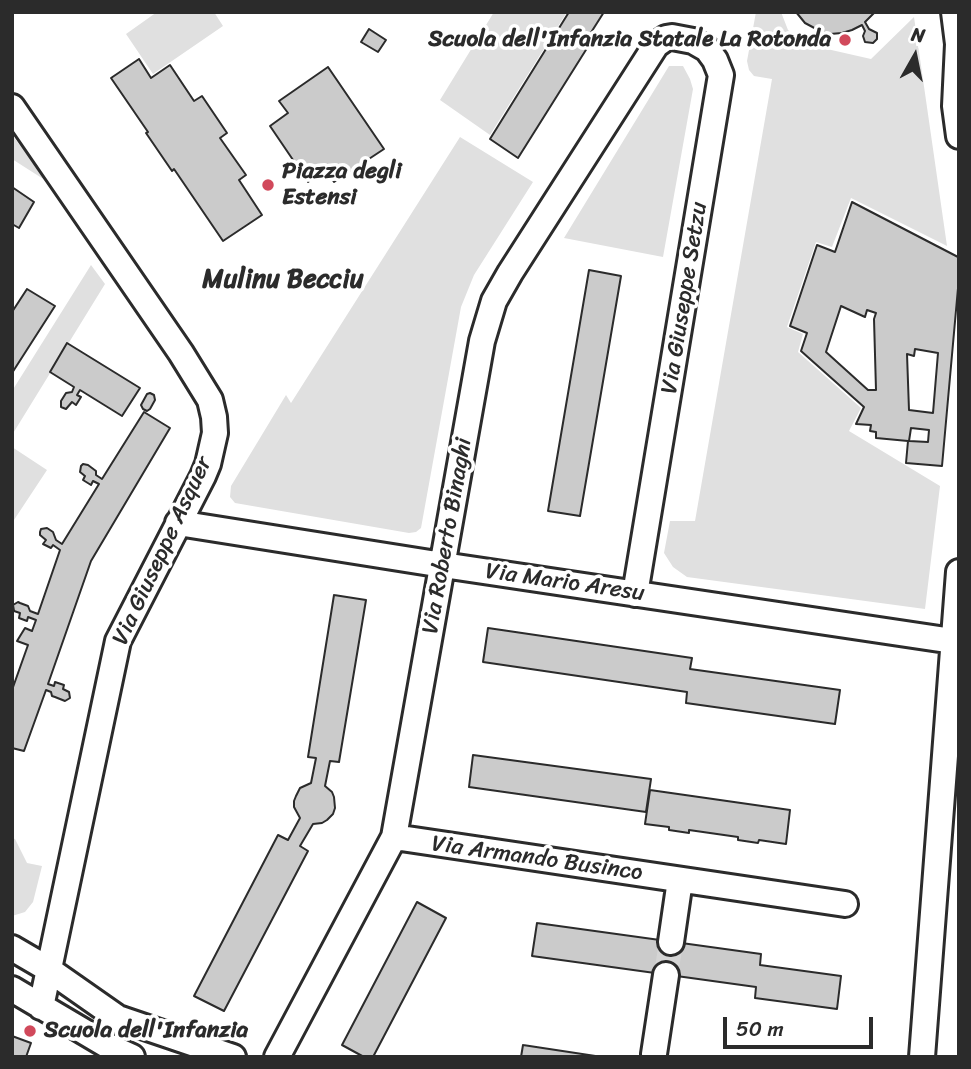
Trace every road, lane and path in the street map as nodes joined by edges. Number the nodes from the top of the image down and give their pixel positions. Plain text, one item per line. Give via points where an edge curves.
1 (954, 12) edge
2 (666, 38) joint
3 (958, 44) edge
4 (12, 107) edge
5 (959, 136) edge
6 (178, 523) junction
7 (443, 565) junction
8 (959, 572) edge
9 (635, 594) junction
10 (953, 641) junction
11 (394, 838) junction
12 (680, 880) junction
13 (845, 904) dead end
14 (671, 942) tunnel mouth
15 (12, 948) edge
16 (48, 969) junction
17 (666, 975) tunnel mouth
18 (12, 989) edge
19 (41, 1007) junction
20 (654, 1055) dead end
21 (132, 1057) edge
22 (233, 1057) edge
23 (277, 1057) edge
24 (922, 1057) edge

1 - 3 street
2 - 7 street, Via Roberto Binaghi via 656,45 494,301 482,341
2 - 9 street, Via Giuseppe Setzu via 686,39 707,49 721,75
3 - 5 street via 955,106
4 - 6 street, Via Giuseppe Asquer via 210,400 215,433 211,452
6 - 7 street, Via Mario Aresu
6 - 16 street, Via Giuseppe Asquer via 118,640
7 - 9 street, Via Mario Aresu
7 - 11 street, Via Roberto Binaghi
8 - 10 street
9 - 10 street, Via Mario Aresu
10 - 24 street
11 - 12 street, Via Armando Businco
11 - 23 street, Via Roberto Binaghi
12 - 13 street, Via Armando Businco
12 - 14 street
15 - 16 street
16 - 19 street, Via Giuseppe Asquer
16 - 22 street via 118,1018
17 - 20 street
18 - 19 street
19 - 21 street

